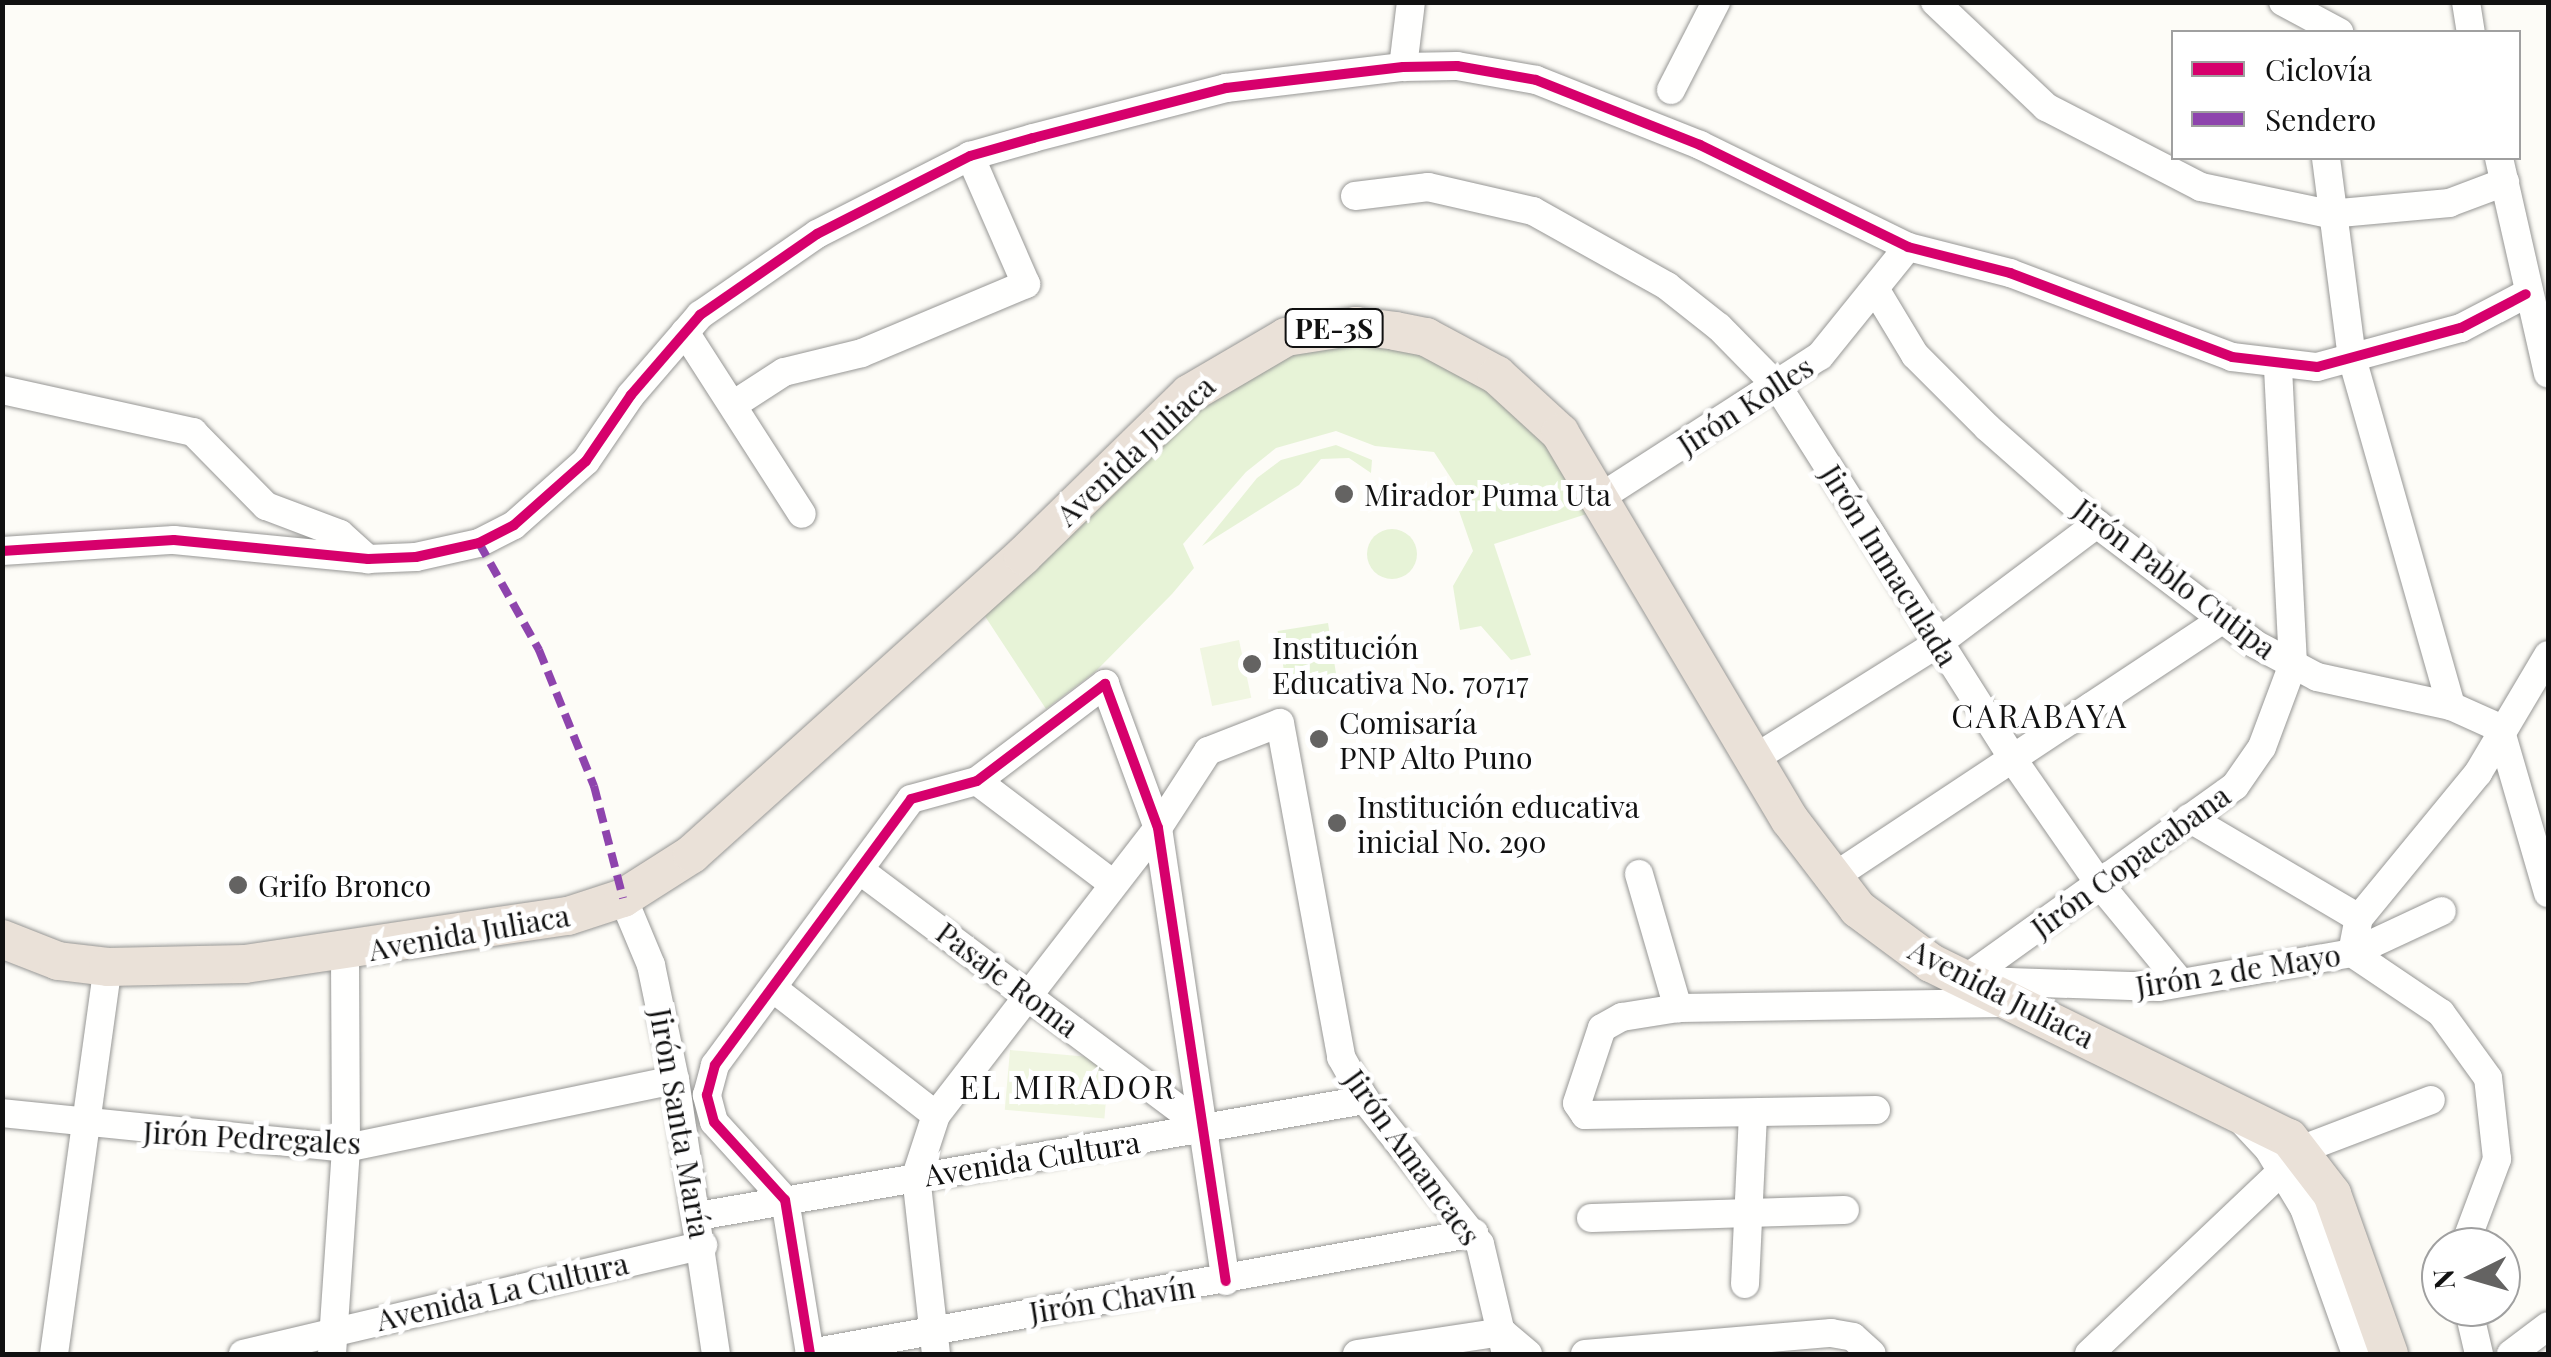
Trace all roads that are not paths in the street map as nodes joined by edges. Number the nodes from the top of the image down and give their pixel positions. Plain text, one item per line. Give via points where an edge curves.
1 (1411, 2) edge
2 (1716, 2) edge
3 (1935, 2) edge
4 (2283, 2) edge
5 (2466, 2) edge
6 (2336, 30) edge
7 (2471, 30) edge
8 (1402, 66) junction
9 (1671, 90) dead end
10 (970, 156) junction
11 (2326, 160) edge
12 (2502, 170) edge
13 (1356, 196) dead end
14 (2329, 214) junction
15 (1908, 247) junction
16 (1878, 292) junction
17 (2537, 295) edge
18 (685, 332) junction
19 (2352, 358) junction
20 (2278, 366) junction
21 (2548, 372) edge
22 (1778, 387) junction
23 (2, 390) edge
24 (736, 403) junction
25 (1602, 497) junction
26 (802, 514) dead end
27 (2097, 524) junction
28 (2, 551) edge
29 (368, 560) junction
30 (2223, 618) junction
31 (1937, 644) junction
32 (2548, 655) edge
33 (2293, 664) junction
34 (2451, 706) junction
35 (2500, 728) junction
36 (1752, 760) junction
37 (2014, 761) junction
38 (976, 780) junction
39 (2189, 818) junction
40 (1158, 828) junction
41 (862, 872) junction
42 (1639, 874) dead end
43 (1832, 878) junction
44 (1112, 884) junction
45 (2101, 886) junction
46 (2548, 893) edge
47 (623, 898) junction
48 (2442, 911) dead end
49 (2359, 918) junction
50 (2, 940) edge
51 (345, 953) junction
52 (2352, 953) junction
53 (108, 967) junction
54 (1964, 980) junction
55 (2180, 982) junction
56 (774, 989) junction
57 (1027, 992) junction
58 (2021, 1002) junction
59 (1678, 1008) junction
60 (675, 1080) junction
61 (1365, 1100) junction
62 (2430, 1100) dead end
63 (1876, 1110) dead end
64 (2, 1113) edge
65 (936, 1115) junction
66 (1753, 1116) junction
67 (90, 1127) junction
68 (1200, 1129) junction
69 (346, 1148) junction
70 (2291, 1160) junction
71 (916, 1176) junction
72 (786, 1200) junction
73 (1845, 1210) dead end
74 (698, 1216) junction
75 (1750, 1216) junction
76 (1591, 1218) dead end
77 (2471, 1227) edge
78 (1474, 1233) junction
79 (703, 1245) junction
80 (1226, 1282) junction
81 (1745, 1284) dead end
82 (2548, 1326) edge
83 (2473, 1327) edge
84 (935, 1341) edge
85 (332, 1342) edge
86 (1504, 1343) edge
87 (54, 1354) edge
88 (242, 1354) edge
89 (716, 1354) edge
90 (810, 1354) edge
91 (1357, 1354) edge
92 (1528, 1354) edge
93 (1585, 1354) edge
94 (1872, 1354) edge
95 (2089, 1354) edge
96 (2356, 1354) edge
97 (2388, 1354) edge
98 (2479, 1354) edge
99 (2510, 1354) edge

1 - 8 street
2 - 9 street
3 - 14 street via 2046,108 2201,188
4 - 6 street
5 - 7 street
8 - 10 street via 1226,88
8 - 15 street via 1457,66 1536,80 1730,158
10 - 18 street via 817,234
10 - 24 street via 1026,284 880,340 862,353 784,372
11 - 14 street
12 - 14 street via 2449,203
12 - 17 street
13 - 22 street, Jirón Inmaculada via 1428,187 1533,211 1667,286
14 - 19 street
15 - 16 street, Jirón Kolles
15 - 20 street via 2010,273 2232,358
16 - 22 street, Jirón Kolles via 1820,356
16 - 27 street, Jirón Pablo Cutipa via 1915,355
17 - 19 street via 2461,328
17 - 21 street
18 - 24 street
18 - 29 street via 586,461 514,525 479,543 416,558
19 - 20 street via 2317,367
19 - 34 street
20 - 33 street, Jirón Copacabana
22 - 25 street, Jirón Kolles
22 - 31 street, Jirón Inmaculada
23 - 29 street via 192,432 266,506 340,534
24 - 26 street
25 - 36 highway, Avenida Juliaca / PE-3S via 1638,574
25 - 47 highway, Avenida Juliaca / PE-3S via 1541,411 1497,375 1426,337 1356,326 1260,347 1189,394 1024,556 692,854
27 - 30 street, Jirón Pablo Cutipa
27 - 31 street
28 - 29 street via 154,539
30 - 33 street, Jirón Pablo Cutipa
30 - 37 street
31 - 36 street
31 - 37 street, Jirón Inmaculada
32 - 35 street
33 - 34 street, Jirón Pablo Cutipa via 2342,685
33 - 39 street, Jirón Copacabana via 2248,770
34 - 35 street, Jirón Pablo Cutipa
35 - 46 street
35 - 49 street via 2478,773
36 - 43 highway, Avenida Juliaca / PE-3S
37 - 43 street
37 - 45 street, Jirón Inmaculada
38 - 40 street via 1105,684
38 - 41 street via 910,800
38 - 44 street
39 - 45 street, Jirón Copacabana
39 - 49 street
40 - 44 street
40 - 61 street, Jirón Amancaes via 1216,743 1280,723 1340,1057
40 - 68 street
41 - 56 street
41 - 57 street, Pasaje Roma
42 - 59 street
43 - 54 highway, Avenida Juliaca / PE-3S via 1882,928
44 - 57 street
45 - 54 street, Jirón Copacabana
45 - 55 street, Jirón Inmaculada
47 - 51 highway, Avenida Juliaca / PE-3S via 568,916
47 - 60 street, Jirón Santa María via 651,966
48 - 52 street, Jirón 2 de Mayo
49 - 52 street
50 - 53 highway, Avenida Juliaca / PE-3S via 58,961
51 - 53 highway, Avenida Juliaca / PE-3S via 245,964
51 - 69 street
52 - 55 street, Jirón 2 de Mayo
52 - 77 street via 2441,1012 2488,1078 2496,1158
53 - 67 street
54 - 55 street, Jirón 2 de Mayo via 2087,988
54 - 58 highway, Avenida Juliaca / PE-3S
56 - 65 street
56 - 72 street via 714,1065 707,1095 714,1122
57 - 65 street
57 - 68 street, Pasaje Roma
58 - 59 street
58 - 70 highway, Avenida Juliaca / PE-3S via 2269,1125
59 - 66 street via 1622,1016 1602,1028 1580,1113
60 - 69 street, Jirón Pedregales
60 - 74 street, Jirón Santa María
61 - 68 street, Avenida Cultura
61 - 78 street, Jirón Amancaes
62 - 70 street
63 - 66 street
64 - 67 street, Jirón Pedregales
65 - 71 street
66 - 75 street
67 - 69 street, Jirón Pedregales
67 - 87 street
68 - 71 street, Avenida Cultura
68 - 80 street
69 - 85 street
70 - 95 street
70 - 96 street
70 - 97 highway, Avenida Juliaca / PE-3S via 2332,1194
71 - 72 street, Avenida Cultura
71 - 84 street
72 - 74 street, Avenida Cultura
72 - 90 street
73 - 75 street
74 - 79 street, Jirón Santa María
75 - 76 street
75 - 81 street
78 - 80 street, Jirón Chavín
78 - 86 street, Jirón Amancaes
79 - 85 street, Avenida La Cultura
79 - 89 street, Jirón Santa María
80 - 84 street, Jirón Chavín
82 - 99 street
83 - 98 street
84 - 90 street, Jirón Chavín
85 - 88 street, Avenida La Cultura
86 - 91 street
86 - 92 street
93 - 94 street via 1830,1332 1853,1338

